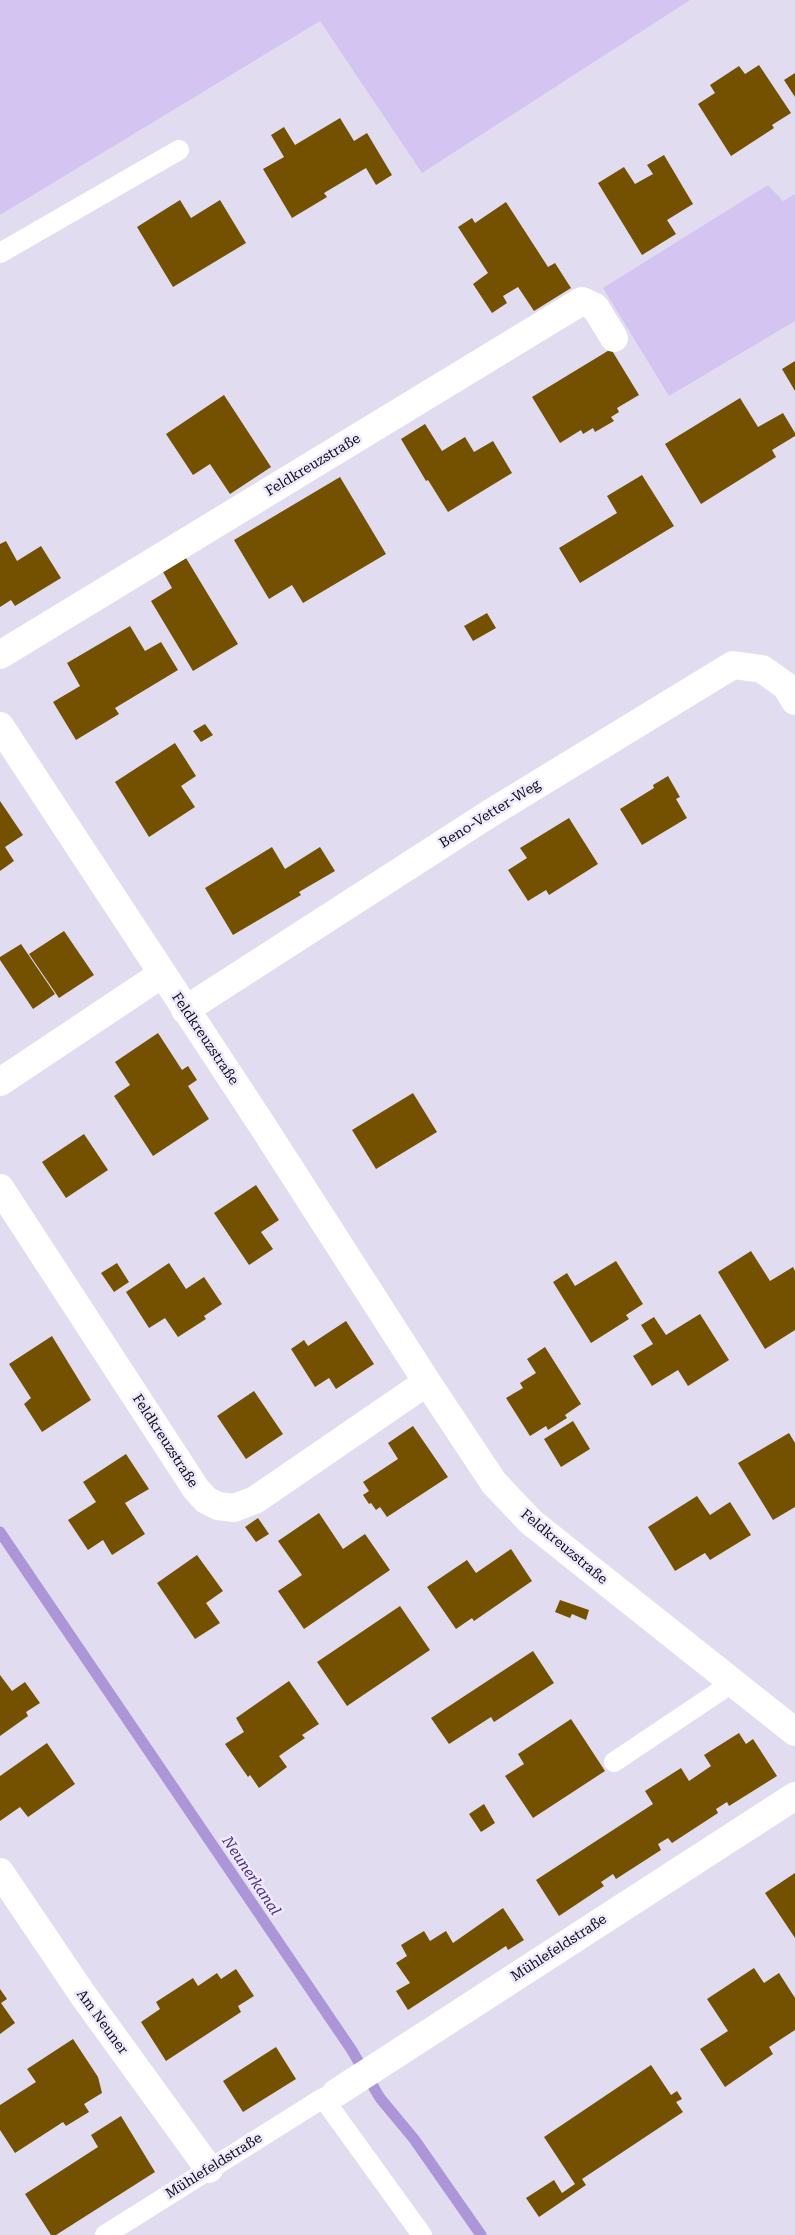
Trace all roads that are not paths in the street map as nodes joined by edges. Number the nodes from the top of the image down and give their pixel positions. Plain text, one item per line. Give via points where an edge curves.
1 (179, 150) dead end
2 (0, 253) edge
3 (614, 338) dead end
4 (0, 655) edge
5 (795, 701) edge
6 (1, 731) edge
7 (162, 974) junction
8 (185, 1010) junction
9 (0, 1082) edge
10 (0, 1188) edge
11 (427, 1382) junction
12 (732, 1683) junction
13 (795, 1732) edge
14 (614, 1762) dead end
15 (795, 1796) edge
16 (0, 1872) edge
17 (330, 2095) junction
18 (208, 2169) junction
19 (104, 2235) edge
20 (422, 2235) edge

1 - 2 lane
3 - 4 street, Feldkreuzstraße via 595,307 582,301
5 - 8 street, Beno-Vetter-Weg via 786,686 762,669 733,665 489,814
6 - 7 street, Feldkreuzstraße
7 - 8 street, Feldkreuzstraße
7 - 9 street
8 - 11 street, Feldkreuzstraße
10 - 11 street, Feldkreuzstraße via 196,1489 206,1500 218,1506 234,1508 255,1500
11 - 12 street, Feldkreuzstraße via 494,1483 520,1511
12 - 13 street, Feldkreuzstraße
12 - 14 lane
15 - 17 street, Mühlefeldstraße
16 - 18 street, Am Neuner via 83,1995
17 - 18 lane, Mühlefeldstraße
17 - 20 lane
18 - 19 lane, Mühlefeldstraße

